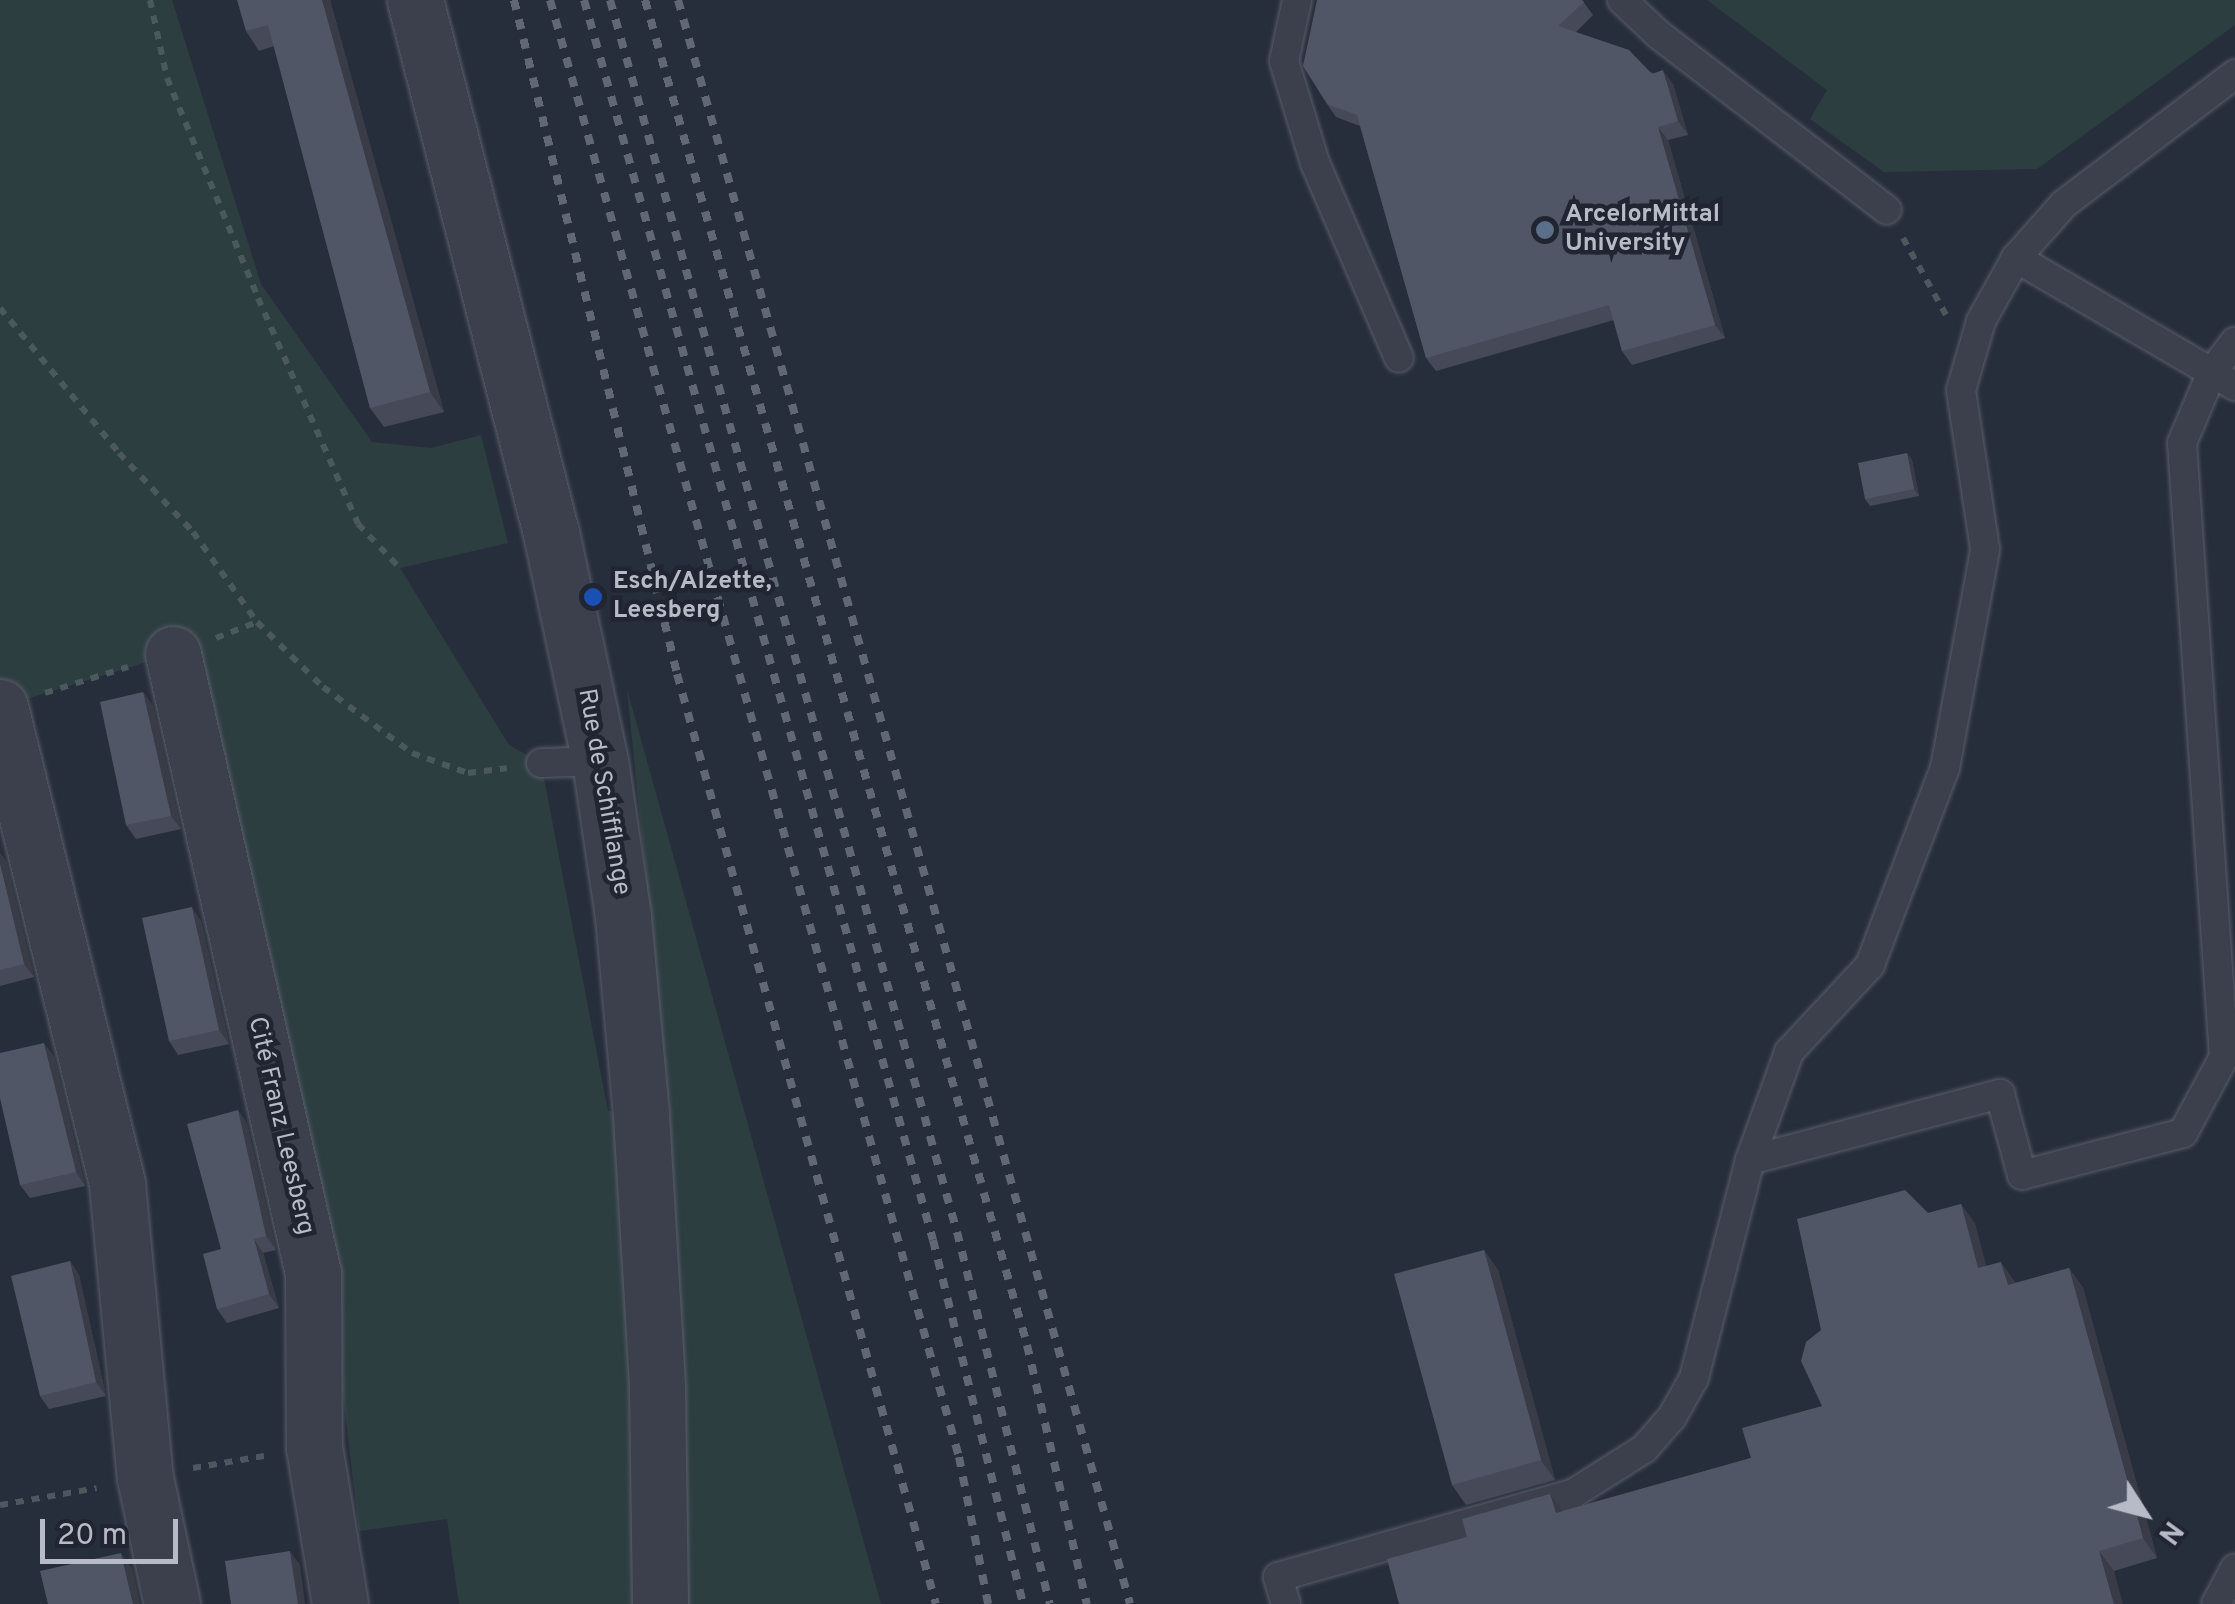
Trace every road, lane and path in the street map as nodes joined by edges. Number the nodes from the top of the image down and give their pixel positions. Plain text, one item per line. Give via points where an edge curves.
1 (150, 0) edge
2 (415, 0) edge
3 (1297, 0) edge
4 (1622, 0) edge
5 (2235, 74) edge
6 (1888, 210) joint
7 (2016, 258) junction
8 (0, 308) edge
9 (2235, 342) edge
10 (1969, 355) junction
11 (1399, 358) dead end
12 (2223, 379) edge
13 (399, 568) dead end
14 (173, 654) dead end
15 (0, 707) edge
16 (600, 761) junction
17 (541, 764) joint
18 (1750, 1160) junction
19 (64, 1495) dead end
20 (0, 1505) edge
21 (2235, 1569) edge
22 (172, 1604) edge
23 (340, 1604) edge
24 (660, 1604) edge
25 (1286, 1604) edge
26 (2216, 1604) edge

1 - 13 path via 167,78 258,298 358,524
2 - 16 street, Rue de Schifflange via 551,533
3 - 11 lane via 1284,62 1315,163
4 - 6 lane via 1659,36
5 - 7 lane via 2064,204
6 - 10 path
7 - 10 lane
7 - 12 lane
8 - 17 path via 193,532 257,622 323,687 412,753 468,773
9 - 12 lane
10 - 18 lane via 1961,390 1985,549 1945,768 1870,966 1790,1052
12 - 18 lane via 2182,443 2224,1057 2183,1133 2022,1175 2000,1094
14 - 23 street, Cité Franz Leesberg via 313,1274 314,1448
15 - 22 street via 116,1184 145,1478
16 - 17 lane
16 - 24 street, Rue de Schifflange via 641,1115 657,1388
18 - 25 lane via 1694,1378 1644,1449 1574,1494 1278,1577
19 - 20 path
21 - 26 lane

